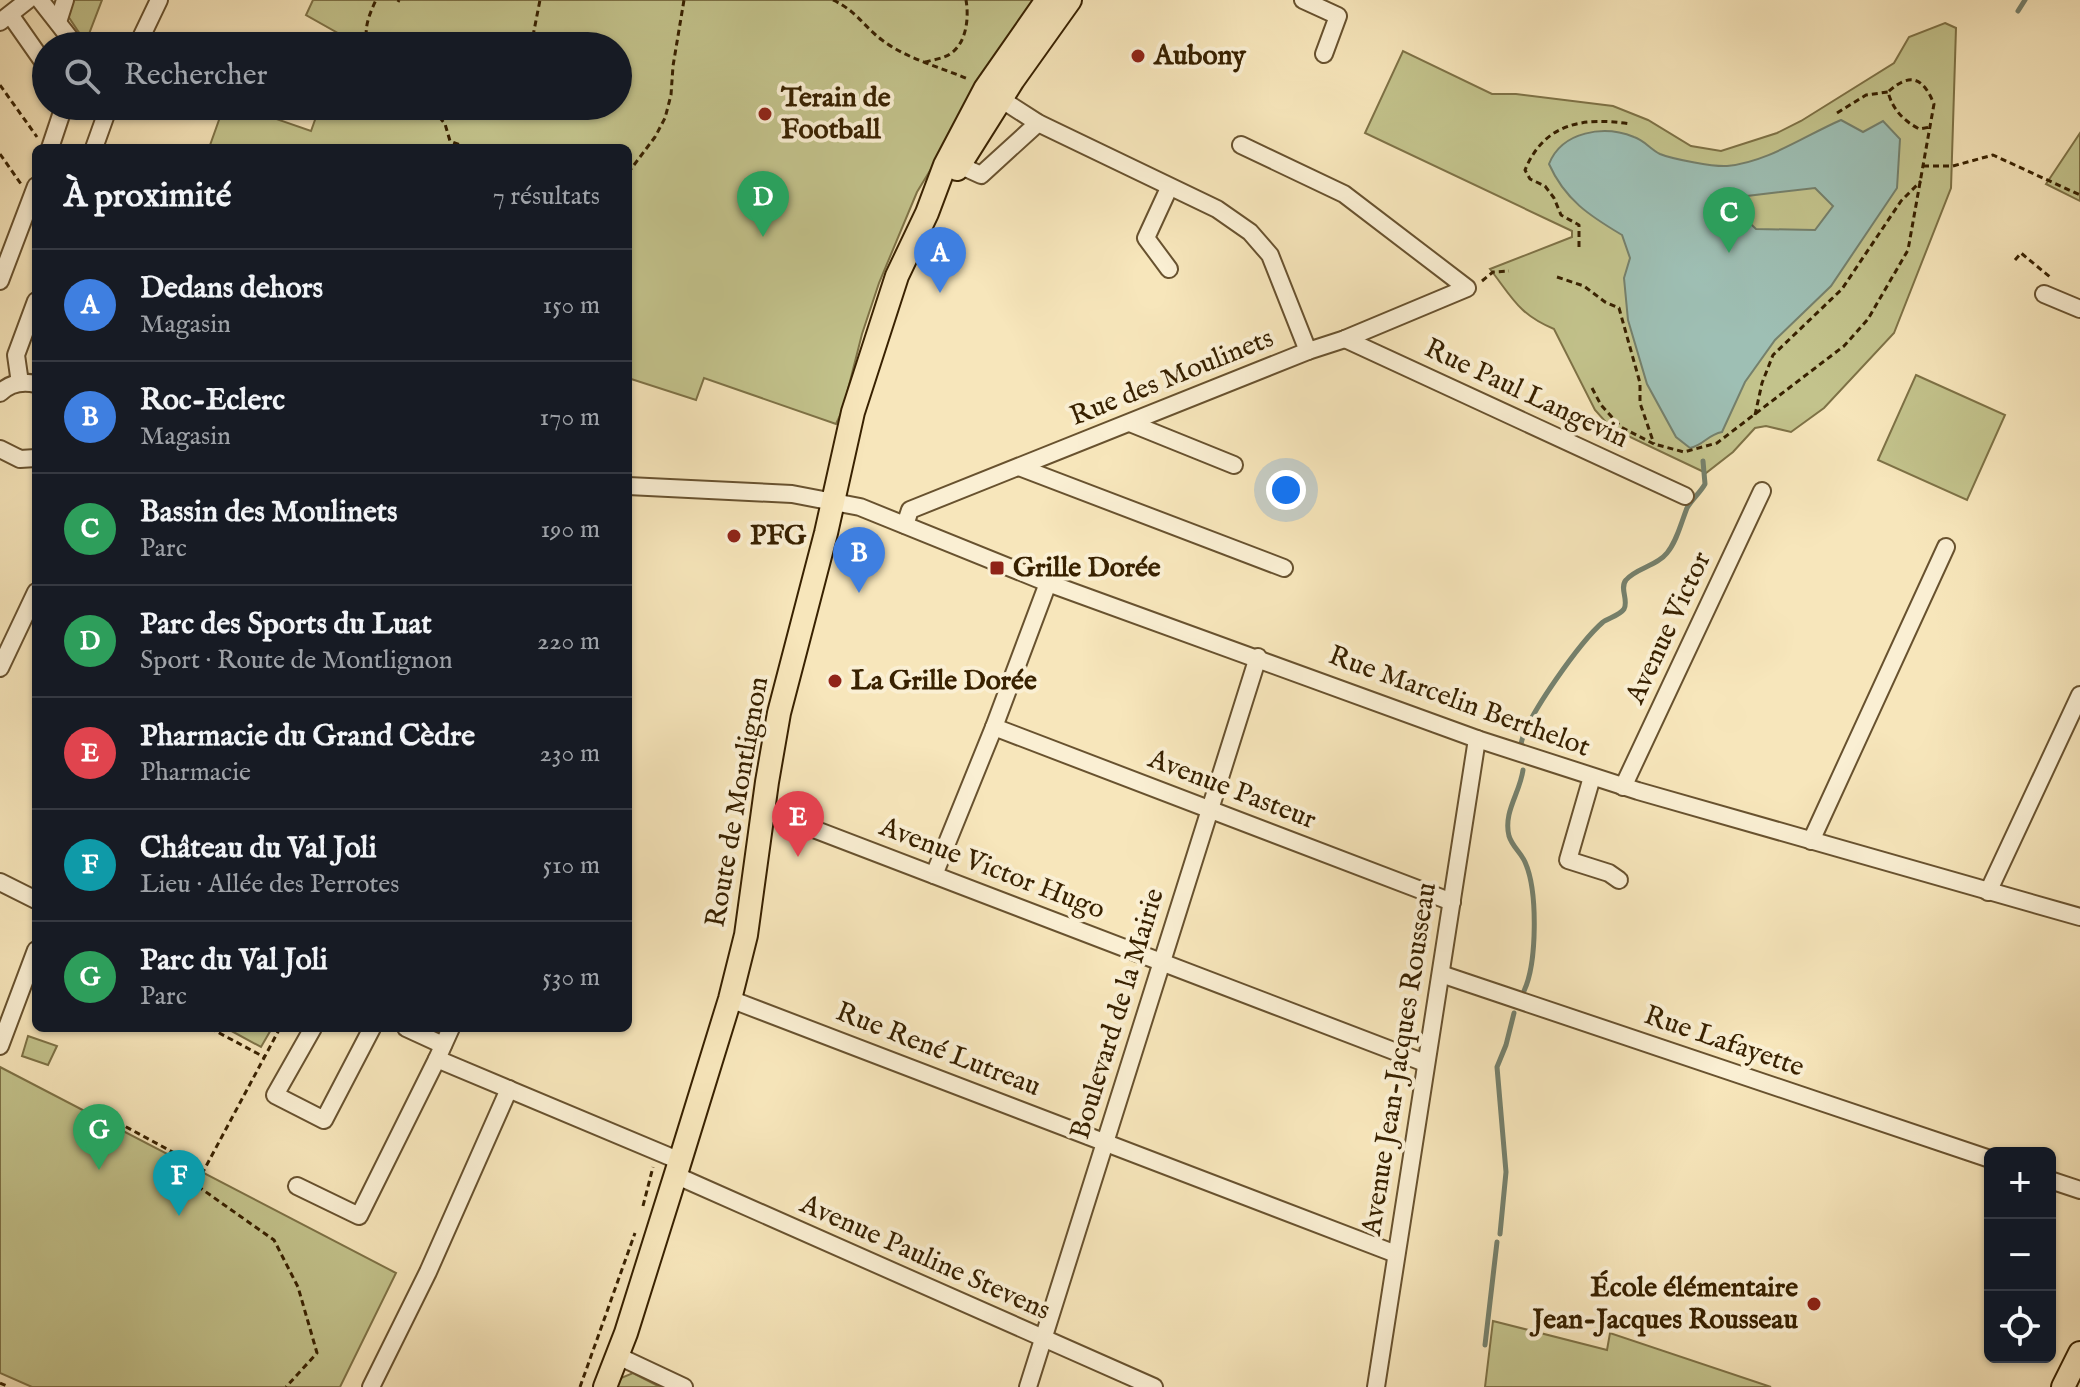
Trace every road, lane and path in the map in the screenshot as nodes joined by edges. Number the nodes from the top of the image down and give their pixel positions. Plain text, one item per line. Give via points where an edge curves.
1 (28, 0) edge
2 (40, 0) edge
3 (65, 0) edge
4 (159, 0) edge
5 (376, 0) edge
6 (540, 0) edge
7 (684, 0) edge
8 (833, 0) edge
9 (966, 0) edge
10 (1047, 0) edge
11 (1070, 0) edge
12 (1303, 0) edge
13 (6, 19) edge
14 (58, 22) junction
15 (66, 32) edge
16 (144, 32) edge
17 (366, 32) edge
18 (534, 32) edge
19 (32, 50) edge
20 (1324, 54) dead end
21 (925, 62) junction
22 (0, 85) edge
23 (1888, 92) junction
24 (994, 94) junction
25 (1837, 113) dead end
26 (58, 120) edge
27 (104, 120) edge
28 (442, 120) edge
29 (1038, 123) junction
30 (1631, 124) dead end
31 (1930, 127) junction
32 (44, 144) edge
33 (49, 144) edge
34 (95, 144) edge
35 (458, 144) edge
36 (1241, 145) dead end
37 (0, 154) edge
38 (959, 165) junction
39 (1923, 166) junction
40 (632, 168) edge
41 (1921, 181) junction
42 (1169, 188) junction
43 (32, 190) edge
44 (2080, 195) edge
45 (32, 197) edge
46 (927, 213) junction
47 (1579, 247) dead end
48 (2015, 260) dead end
49 (1169, 269) dead end
50 (1509, 271) dead end
51 (1557, 277) dead end
52 (0, 281) edge
53 (1475, 284) junction
54 (2049, 295) joint
55 (2080, 309) edge
56 (32, 312) edge
57 (1345, 339) junction
58 (1308, 351) junction
59 (28, 383) edge
60 (1592, 388) dead end
61 (0, 393) edge
62 (1755, 415) junction
63 (1130, 423) junction
64 (1654, 444) junction
65 (0, 452) edge
66 (31, 459) edge
67 (1234, 465) dead end
68 (1019, 467) junction
69 (632, 486) edge
70 (1762, 491) dead end
71 (1685, 496) dead end
72 (833, 501) junction
73 (905, 525) junction
74 (1946, 547) dead end
75 (1284, 568) dead end
76 (1048, 583) junction
77 (32, 600) edge
78 (1258, 657) junction
79 (0, 668) edge
80 (2080, 695) edge
81 (994, 727) junction
82 (1477, 739) junction
83 (1592, 777) junction
84 (1623, 787) junction
85 (1210, 809) junction
86 (764, 810) junction
87 (1811, 841) junction
88 (934, 875) junction
89 (1619, 880) dead end
90 (0, 882) edge
91 (1988, 892) junction
92 (32, 898) edge
93 (1452, 902) junction
94 (2080, 917) edge
95 (32, 961) edge
96 (1162, 962) junction
97 (1441, 974) junction
98 (730, 999) junction
99 (217, 1032) edge
100 (278, 1032) edge
101 (311, 1032) edge
102 (370, 1032) edge
103 (412, 1032) edge
104 (449, 1032) edge
105 (0, 1046) edge
106 (440, 1052) junction
107 (264, 1057) junction
108 (1425, 1063) junction
109 (509, 1089) junction
110 (117, 1122) dead end
111 (1106, 1141) junction
112 (657, 1152) junction
113 (1984, 1157) edge
114 (677, 1168) junction
115 (204, 1169) junction
116 (2056, 1182) edge
117 (297, 1186) dead end
118 (2080, 1190) edge
119 (642, 1212) dead end
120 (637, 1226) dead end
121 (1396, 1254) junction
122 (1042, 1339) junction
123 (2080, 1353) edge
124 (618, 1356) junction
125 (0, 1383) edge
126 (9, 1387) edge
127 (286, 1387) edge
128 (371, 1387) edge
129 (580, 1387) edge
130 (605, 1387) edge
131 (684, 1387) edge
132 (1028, 1387) edge
133 (1154, 1387) edge
134 (1376, 1387) edge
135 (2063, 1387) edge

1 - 13 street
2 - 14 street
3 - 14 street
4 - 16 street
5 - 17 path
6 - 18 path
7 - 40 path via 665,118
8 - 21 path via 881,39
9 - 21 path via 969,15 952,53
10 - 24 main road, Route de Montlignon
11 - 24 main road, Route de Montlignon
12 - 20 street via 1338,16
13 - 19 street
14 - 15 street
21 - 24 path
22 - 32 path
23 - 25 path via 1866,95
23 - 31 path via 1905,121 1919,129
23 - 31 path via 1901,80 1913,79 1927,87 1934,104
24 - 29 street
24 - 38 main road, Route de Montlignon
24 - 46 main road, Route de Montlignon via 945,165
26 - 33 street
27 - 34 street
28 - 35 path via 450,141
29 - 38 street via 981,175
29 - 42 street
30 - 47 path via 1583,122 1559,128 1530,157 1525,170 1545,186 1561,215 1579,225
31 - 39 path
36 - 53 street via 1344,194
37 - 43 path
38 - 46 main road, Route de Montlignon
39 - 41 path
39 - 44 path via 1953,166 1993,155
41 - 62 path via 1901,201 1842,289 1773,355
41 - 62 path via 1908,250 1868,319 1844,346
42 - 49 street via 1146,238
42 - 58 street via 1217,209 1250,232 1270,255
45 - 52 street
46 - 72 main road, Route de Montlignon via 897,276 853,412
48 - 54 path via 2021,253 2051,278
50 - 53 path via 1493,272
51 - 64 path via 1584,286 1619,308
53 - 57 street, Rue des Moulinets
54 - 55 street
56 - 59 street via 16,355
57 - 58 street, Rue des Moulinets
57 - 71 street, Rue Paul Langevin
58 - 63 street, Rue des Moulinets
59 - 61 street
60 - 64 path via 1621,427
62 - 64 path via 1717,443 1684,452
63 - 67 street
63 - 68 street, Rue des Moulinets
65 - 66 street
68 - 73 street, Rue des Moulinets via 910,510
68 - 75 street
69 - 72 street, Rue Marcelin Berthelot
70 - 84 street, Avenue Victor
72 - 73 street, Rue Marcelin Berthelot
72 - 86 main road, Route de Montlignon via 779,713
73 - 76 street, Rue Marcelin Berthelot
74 - 87 street
76 - 78 street, Rue Marcelin Berthelot
76 - 81 street
77 - 79 street
78 - 82 street, Rue Marcelin Berthelot
78 - 85 street, Boulevard de la Mairie
80 - 91 street
81 - 85 street, Avenue Pasteur
81 - 88 street
82 - 83 street, Rue Marcelin Berthelot
82 - 93 street, Avenue Jean-Jacques Rousseau
83 - 84 street, Rue Marcelin Berthelot
83 - 89 street via 1568,860
84 - 87 street, Rue Marcelin Berthelot
85 - 93 street, Avenue Pasteur
85 - 96 street, Boulevard de la Mairie
86 - 88 street, Avenue Victor Hugo
86 - 98 main road, Route de Montlignon via 746,935
87 - 91 street, Rue Marcelin Berthelot
88 - 96 street, Avenue Victor Hugo
90 - 92 street
91 - 94 street, Rue Marcelin Berthelot
93 - 97 street, Avenue Jean-Jacques Rousseau
95 - 105 street
96 - 108 street, Avenue Victor Hugo
96 - 111 street, Boulevard de la Mairie
97 - 108 street, Avenue Jean-Jacques Rousseau
97 - 113 street, Rue Lafayette
98 - 111 street, Rue René Lutreau
98 - 114 main road, Route de Montlignon
99 - 107 path
100 - 107 path
101 - 102 street via 275,1095 324,1120
103 - 106 street, Avenue Pauline Stevens
104 - 106 street
106 - 109 street, Avenue Pauline Stevens
106 - 117 street via 359,1216
107 - 115 path
108 - 121 street, Avenue Jean-Jacques Rousseau
109 - 112 street, Avenue Pauline Stevens
109 - 128 street
110 - 115 path
111 - 121 street, Rue René Lutreau
111 - 122 street, Boulevard de la Mairie
112 - 114 street, Avenue Pauline Stevens
112 - 119 path
114 - 122 street, Avenue Pauline Stevens
114 - 124 main road, Route de Montlignon
115 - 127 path via 196,1185 274,1240 298,1287 317,1353
116 - 118 street
120 - 129 path
121 - 134 street, Avenue Jean-Jacques Rousseau
122 - 132 street, Boulevard de la Mairie
122 - 133 street, Avenue Pauline Stevens
123 - 135 main road
124 - 130 main road, Route de Montlignon
124 - 131 street
125 - 126 path

